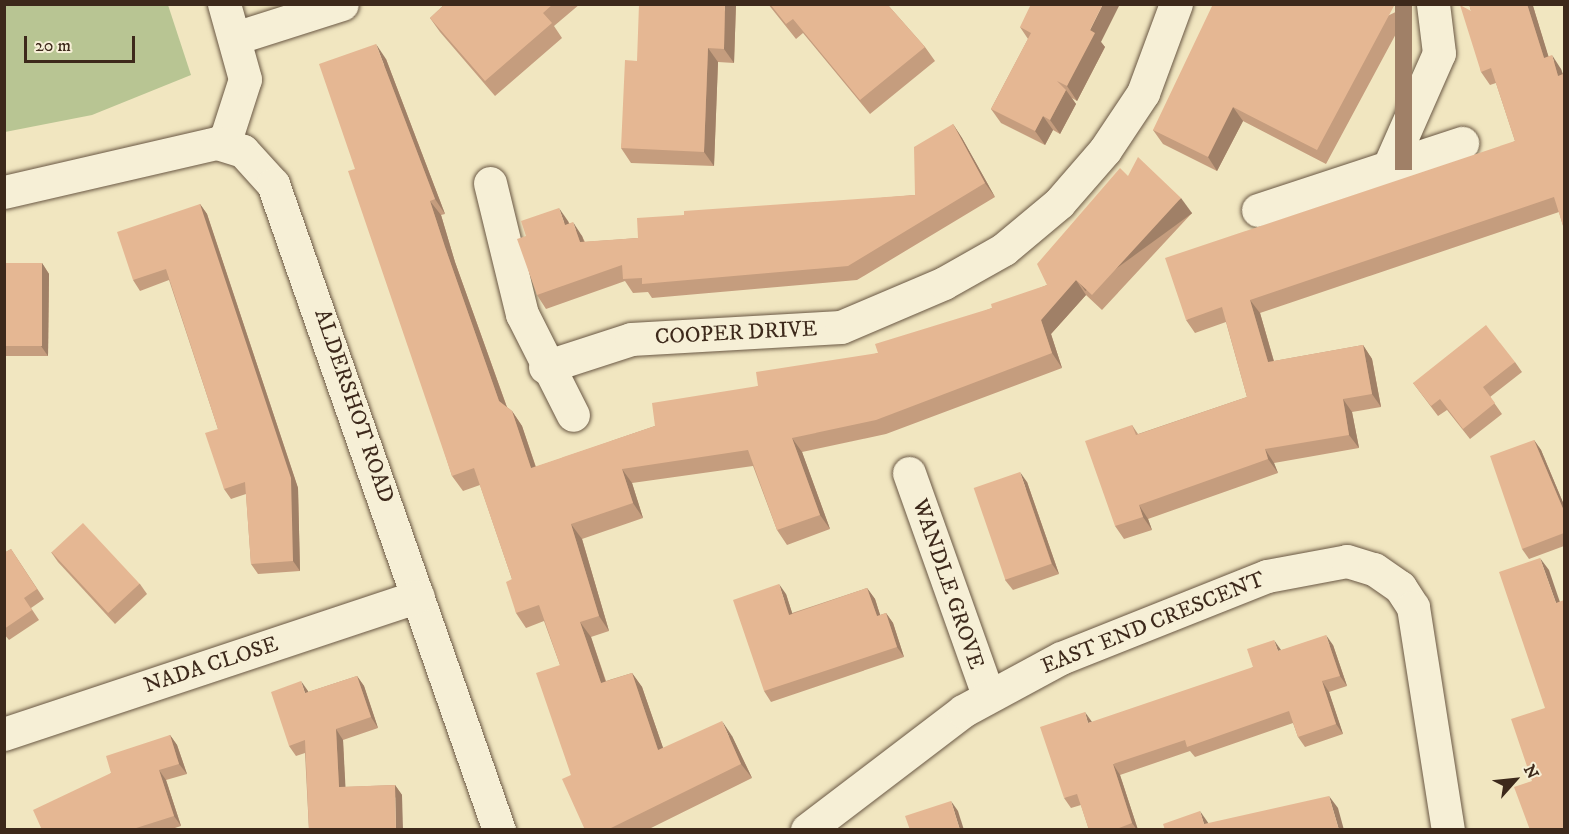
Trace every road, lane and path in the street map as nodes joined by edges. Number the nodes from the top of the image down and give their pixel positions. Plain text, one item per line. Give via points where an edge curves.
1 (224, 4) edge
2 (342, 4) edge
3 (1176, 4) edge
4 (1433, 4) edge
5 (236, 38) junction
6 (1462, 143) dead end
7 (224, 144) junction
8 (1390, 164) junction
9 (490, 183) dead end
10 (4, 192) edge
11 (1258, 210) dead end
12 (545, 368) junction
13 (573, 416) dead end
14 (909, 473) dead end
15 (418, 596) junction
16 (987, 696) junction
17 (4, 734) edge
18 (499, 830) edge
19 (807, 830) edge
20 (1448, 830) edge

1 - 5 street
2 - 5 street
3 - 12 street, COOPER DRIVE via 1143,93 1105,150 1059,203 1004,249 944,283 841,327 632,339
4 - 8 street via 1439,53
5 - 7 street via 245,80
6 - 8 street
7 - 10 street
7 - 15 street, ALDERSHOT ROAD via 257,164 289,218
8 - 11 street
9 - 12 street via 522,314
12 - 13 street
14 - 16 street, WANDLE GROVE
15 - 17 street, NADA CLOSE
15 - 18 street, ALDERSHOT ROAD
16 - 19 street, EAST END CRESCENT
16 - 20 street, EAST END CRESCENT via 1060,658 1238,585 1314,565 1347,561 1365,566 1400,587 1418,624

